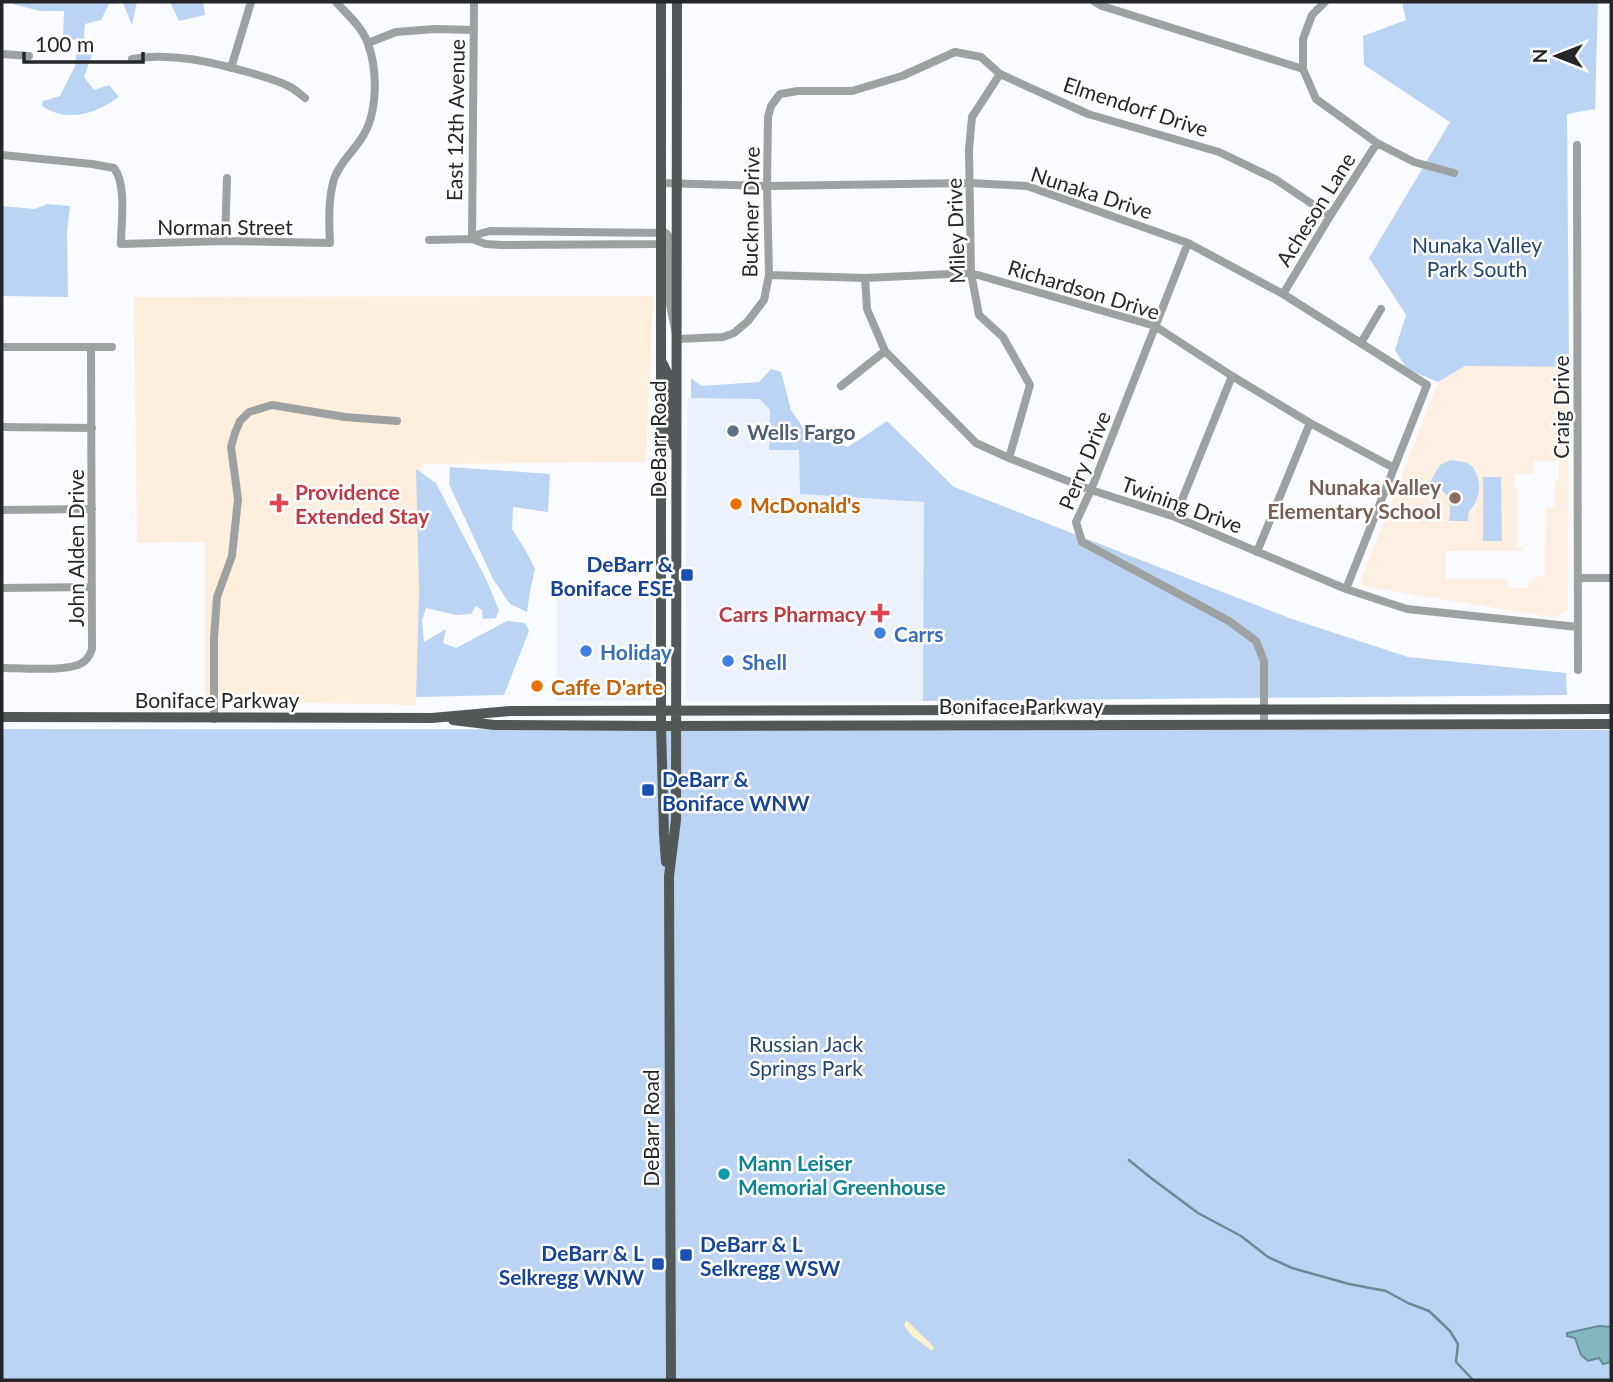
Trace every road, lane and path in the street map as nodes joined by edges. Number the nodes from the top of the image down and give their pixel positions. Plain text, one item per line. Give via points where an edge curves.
1 (251, 2) edge
2 (335, 2) edge
3 (474, 2) edge
4 (661, 2) edge
5 (677, 2) edge
6 (1095, 2) edge
7 (1325, 2) edge
8 (474, 30) junction
9 (368, 43) junction
10 (2, 54) edge
11 (29, 56) dead end
12 (132, 60) dead end
13 (232, 68) junction
14 (1303, 69) junction
15 (1000, 74) junction
16 (305, 98) dead end
17 (771, 106) joint
18 (1377, 143) junction
19 (1577, 145) dead end
20 (2, 155) edge
21 (1454, 173) dead end
22 (227, 178) dead end
23 (970, 183) junction
24 (662, 184) junction
25 (677, 184) junction
26 (767, 186) junction
27 (677, 215) junction
28 (1330, 216) junction
29 (664, 238) junction
30 (472, 239) junction
31 (429, 240) dead end
32 (225, 241) junction
33 (1188, 243) junction
34 (971, 273) junction
35 (769, 275) junction
36 (865, 278) junction
37 (1283, 294) junction
38 (1381, 309) dead end
39 (1155, 326) junction
40 (677, 339) junction
41 (1361, 343) junction
42 (2, 347) edge
43 (91, 347) junction
44 (113, 347) dead end
45 (885, 351) junction
46 (661, 360) junction
47 (1232, 376) junction
48 (841, 386) dead end
49 (397, 421) dead end
50 (1310, 423) junction
51 (2, 427) edge
52 (92, 428) junction
53 (676, 450) junction
54 (1009, 458) junction
55 (1394, 468) junction
56 (1091, 490) junction
57 (92, 509) junction
58 (2, 510) edge
59 (1175, 517) junction
60 (1257, 552) junction
61 (1578, 578) junction
62 (1611, 578) edge
63 (91, 587) junction
64 (2, 588) edge
65 (1346, 589) junction
66 (1578, 627) junction
67 (2, 668) edge
68 (1578, 670) dead end
69 (1265, 709) junction
70 (1611, 709) edge
71 (661, 710) junction
72 (676, 711) junction
73 (2, 718) edge
74 (432, 718) junction
75 (214, 719) junction
76 (1264, 724) junction
77 (1611, 724) edge
78 (661, 726) junction
79 (676, 726) junction
80 (669, 876) junction
81 (671, 1380) edge

1 - 13 street
2 - 9 street
3 - 8 street, East 12th Avenue
4 - 24 main road, DeBarr Road
5 - 25 main road, DeBarr Road
6 - 14 street
7 - 14 street via 1312,15 1303,39
8 - 9 street via 397,32
8 - 30 street, East 12th Avenue
9 - 32 street, Norman Street via 375,85 373,106 361,139 335,177 330,243
10 - 11 street
12 - 13 street via 186,58
13 - 16 street via 275,80
14 - 18 street via 1316,100
15 - 17 street, Elmendorf Drive via 981,57 955,52 902,76 852,91 780,94
15 - 23 street, Miley Drive via 972,117
15 - 28 street, Elmendorf Drive via 1088,114 1219,152 1275,179
17 - 26 street, Buckner Drive
18 - 21 street via 1414,162
18 - 28 street, Acheson Lane
19 - 61 street, Craig Drive
20 - 32 street, Norman Street via 114,168 120,176 121,244
22 - 32 street
23 - 26 street, Nunaka Drive
23 - 33 street, Nunaka Drive via 1027,186
23 - 34 street, Miley Drive
24 - 25 street, Nunaka Drive
24 - 29 main road, DeBarr Road
25 - 26 street, Nunaka Drive
25 - 27 main road, DeBarr Road
26 - 35 street, Buckner Drive
27 - 29 street
27 - 40 main road, DeBarr Road
28 - 37 street, Acheson Lane
29 - 30 street via 501,245
29 - 30 street via 490,231
29 - 40 street
29 - 46 main road, DeBarr Road
30 - 31 street
33 - 37 street, Nunaka Drive
33 - 39 street, Perry Drive
34 - 36 street, Richardson Drive
34 - 39 street, Richardson Drive
34 - 54 street, Miley Drive via 978,315 1003,337 1030,385
35 - 36 street, Richardson Drive
35 - 40 street, Buckner Drive via 764,300 734,333
36 - 45 street, Twining Drive via 867,309
37 - 41 street, Nunaka Drive
38 - 41 street
39 - 47 street, Richardson Drive
39 - 56 street, Perry Drive
40 - 53 main road, DeBarr Road
41 - 55 street, Nunaka Drive via 1427,384
42 - 43 street
43 - 44 street
43 - 52 street, John Alden Drive
45 - 48 street
45 - 54 street, Twining Drive via 976,443
46 - 53 main road via 670,379 669,435
46 - 71 main road, DeBarr Road
47 - 50 street, Richardson Drive
47 - 59 street
49 - 75 street via 272,405 249,412 240,421 232,447 239,499 232,556 217,597
50 - 55 street, Richardson Drive
50 - 60 street
51 - 52 street
52 - 57 street, John Alden Drive
53 - 72 main road, DeBarr Road
54 - 56 street, Twining Drive
55 - 65 street
56 - 59 street, Twining Drive
56 - 69 street, Perry Drive via 1076,522 1082,542 1229,621 1256,641 1264,662
57 - 58 street
57 - 63 street, John Alden Drive
59 - 60 street, Twining Drive
60 - 65 street, Twining Drive
61 - 62 street
61 - 66 street, Craig Drive
63 - 64 street
63 - 67 street, John Alden Drive via 89,657 75,666
65 - 66 street, Twining Drive via 1407,609
66 - 68 street, Craig Drive
69 - 70 main road, Boniface Parkway
69 - 72 main road, Boniface Parkway
69 - 76 street, Perry Drive
71 - 72 main road, Boniface Parkway
71 - 74 main road, Boniface Parkway via 499,711
71 - 78 main road, DeBarr Road
72 - 79 main road, DeBarr Road
73 - 75 main road, Boniface Parkway
74 - 75 main road, Boniface Parkway
74 - 78 main road, Boniface Parkway via 494,725
76 - 77 main road, Boniface Parkway
76 - 79 main road, Boniface Parkway
78 - 79 main road, Boniface Parkway
78 - 80 main road, DeBarr Road
79 - 80 main road, DeBarr Road via 676,820
80 - 81 main road, DeBarr Road

